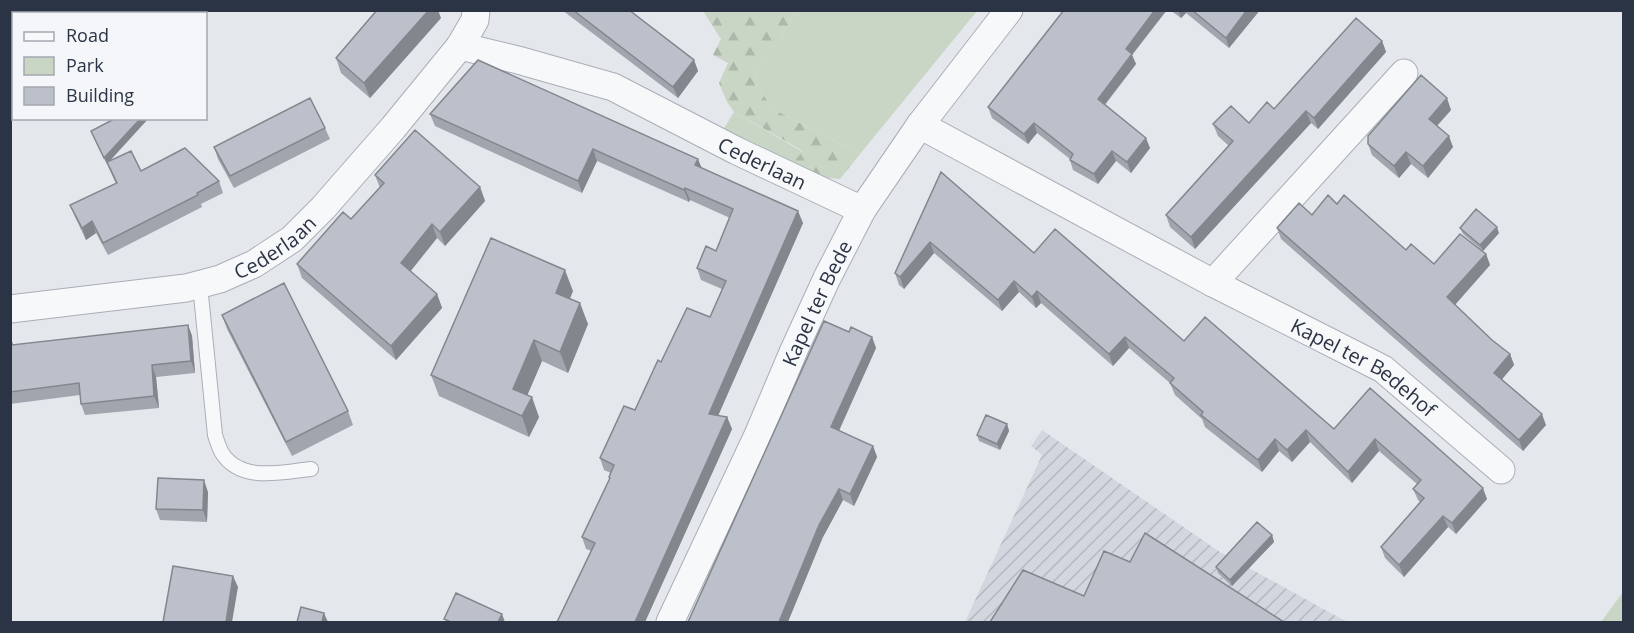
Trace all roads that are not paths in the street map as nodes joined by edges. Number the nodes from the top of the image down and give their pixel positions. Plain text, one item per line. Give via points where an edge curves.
1 (476, 10) edge
2 (1009, 10) edge
3 (460, 46) junction
4 (1404, 73) dead end
5 (920, 126) junction
6 (862, 210) junction
7 (1213, 284) junction
8 (200, 285) junction
9 (10, 309) edge
10 (312, 470) dead end
11 (1501, 470) dead end
12 (670, 622) edge

1 - 3 street, Cederlaan via 475,20
2 - 5 street, Kapel ter Bede
3 - 6 street, Cederlaan via 613,87
3 - 8 street, Cederlaan via 393,128 292,239 254,264
4 - 7 street
5 - 6 street, Kapel ter Bede
5 - 7 street, Kapel ter Bedehof
6 - 12 street, Kapel ter Bede via 827,278
7 - 11 street, Kapel ter Bedehof via 1383,369
8 - 9 street, Cederlaan
8 - 10 lane via 215,435 223,454 236,468 256,474

